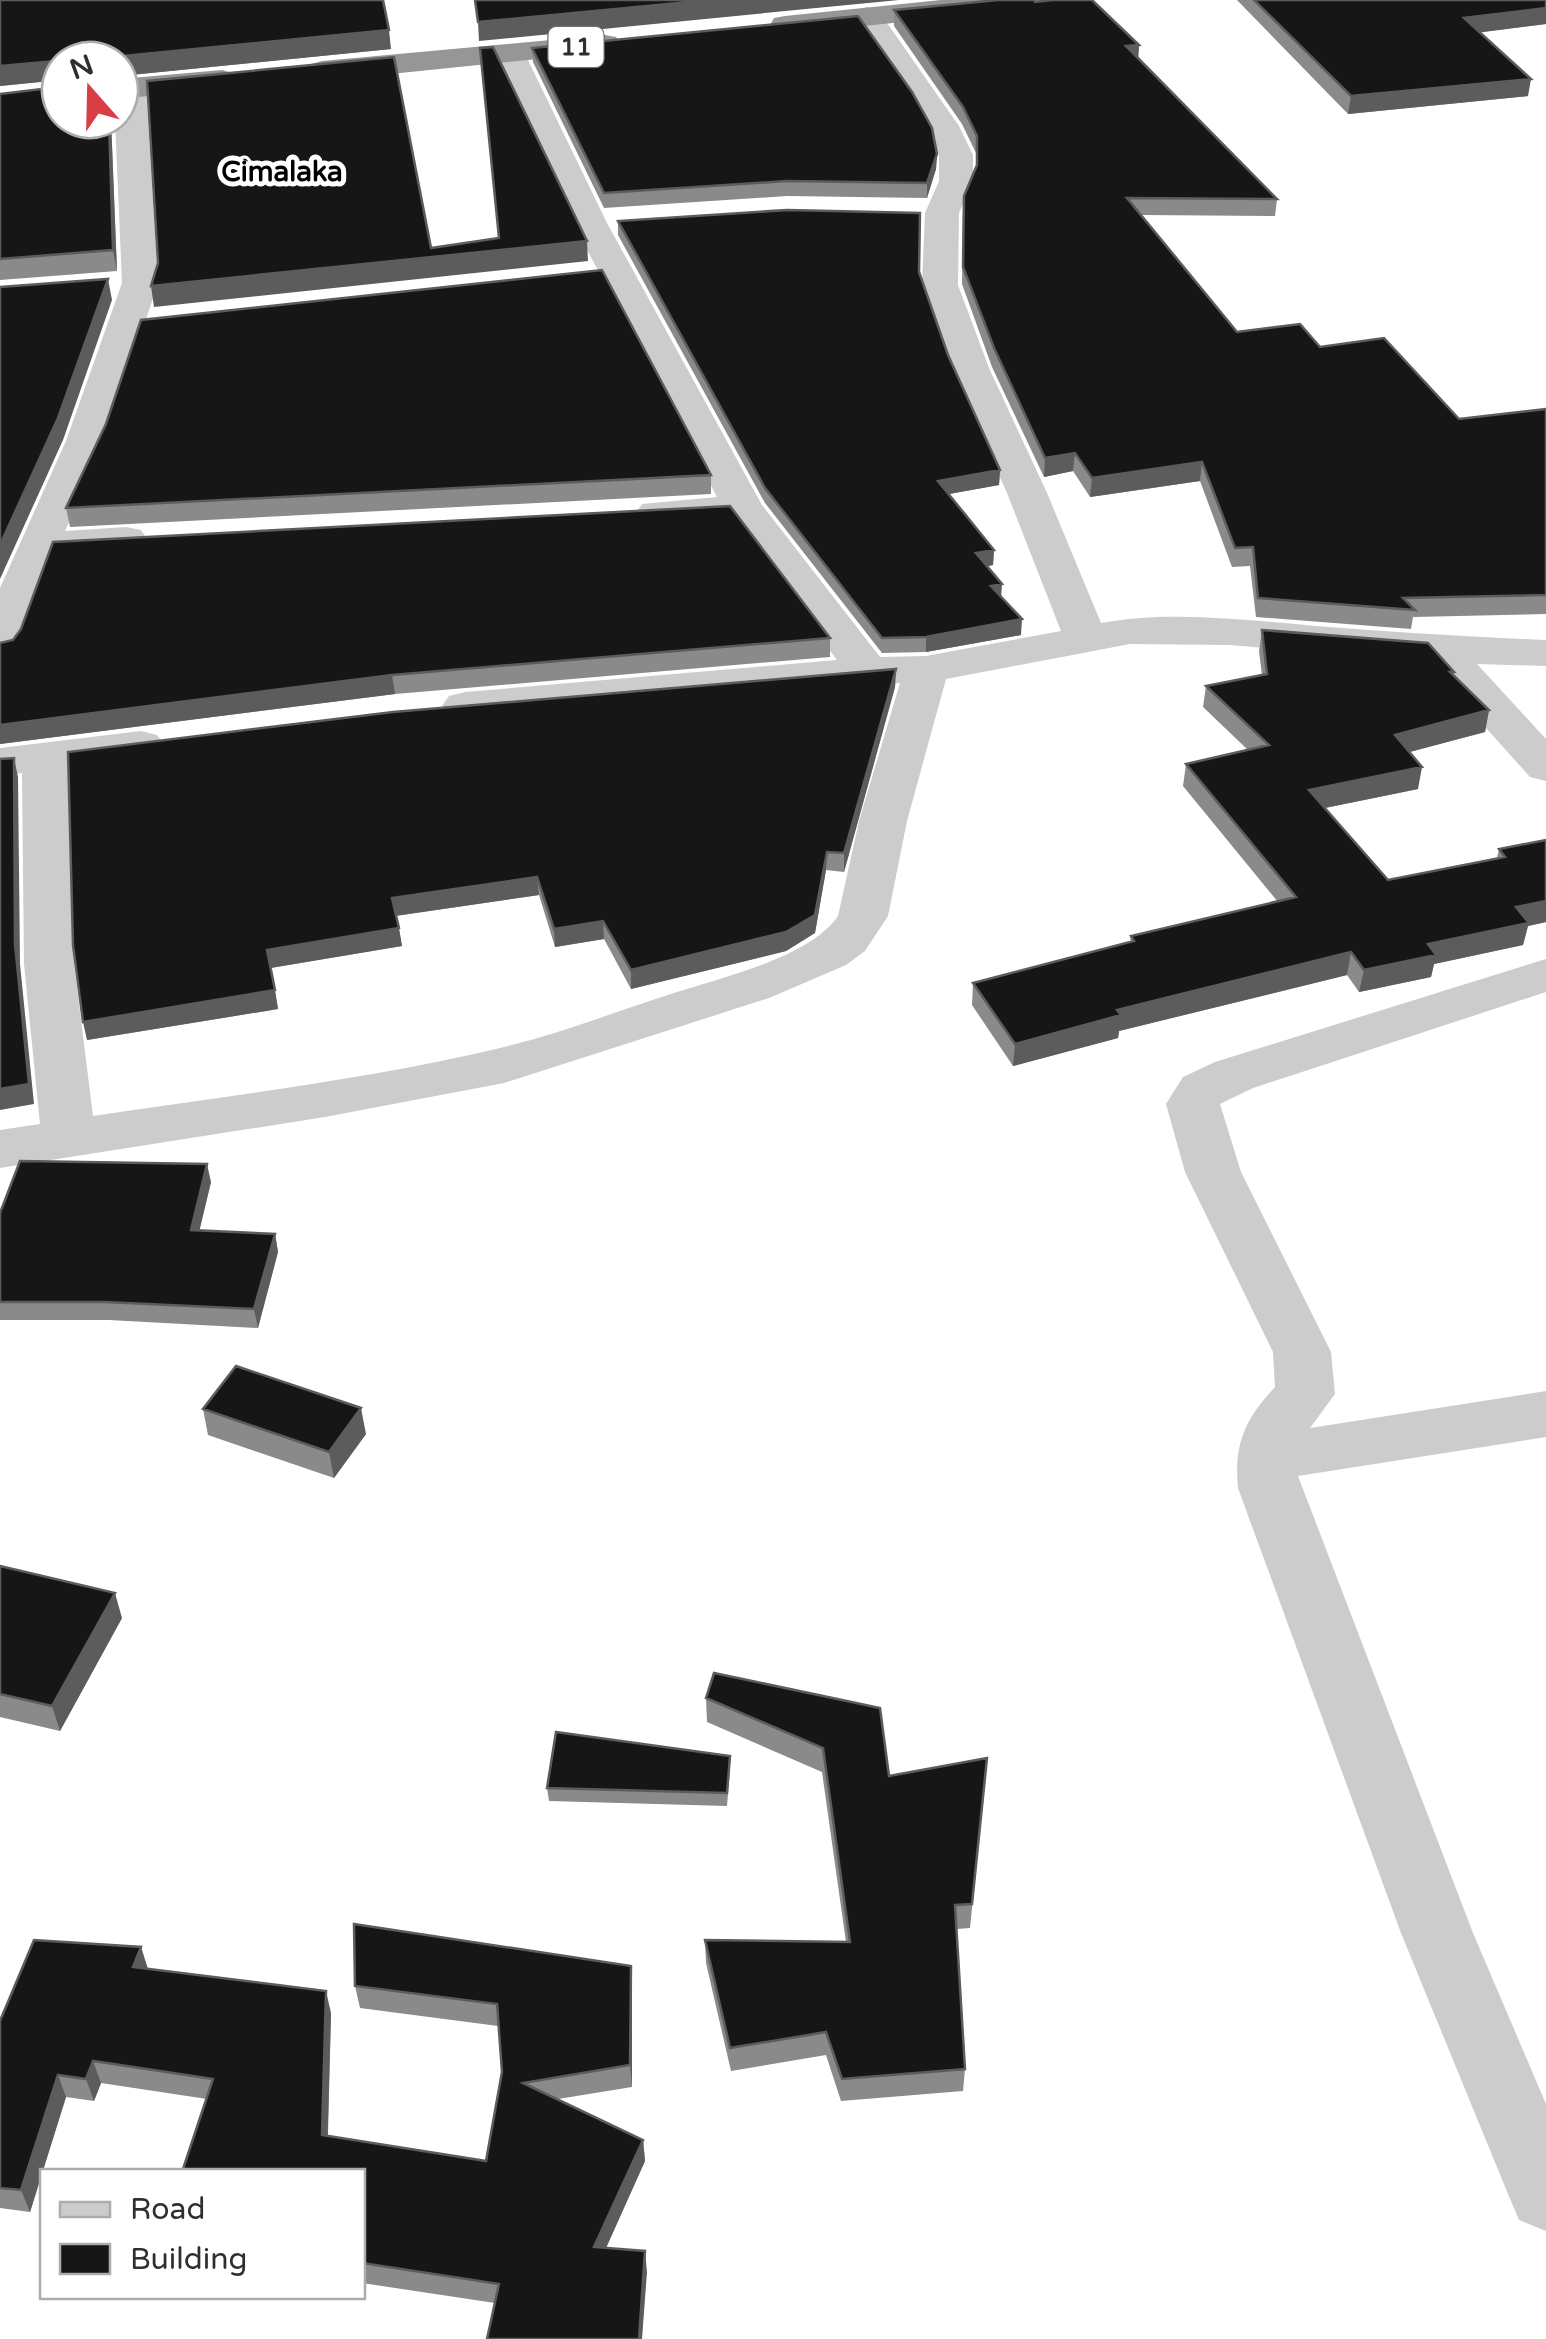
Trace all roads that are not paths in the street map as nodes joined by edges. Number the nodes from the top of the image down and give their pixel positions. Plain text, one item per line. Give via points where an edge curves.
1 (1030, 0) edge
2 (867, 16) junction
3 (748, 29) edge
4 (628, 41) edge
5 (510, 54) junction
6 (299, 74) edge
7 (262, 76) edge
8 (140, 87) edge
9 (129, 140) edge
10 (617, 272) junction
11 (578, 276) edge
12 (140, 284) junction
13 (100, 286) edge
14 (165, 321) edge
15 (126, 325) junction
16 (743, 508) junction
17 (624, 514) edge
18 (171, 536) edge
19 (37, 545) junction
20 (1084, 637) junction
21 (0, 646) edge
22 (1439, 649) junction
23 (1546, 653) edge
24 (926, 669) junction
25 (868, 671) junction
26 (414, 710) edge
27 (181, 740) edge
28 (22, 759) edge
29 (1546, 767) edge
30 (1546, 974) edge
31 (68, 1137) junction
32 (0, 1149) edge
33 (1546, 1414) edge
34 (1265, 1458) junction
35 (1546, 2194) edge

1 - 2 highway
2 - 3 highway
2 - 20 street via 944,126 956,155 956,181 924,213 940,285
4 - 5 highway, 11
5 - 6 highway, 11
5 - 10 street via 609,222
7 - 8 highway
9 - 12 street
10 - 11 street
10 - 16 street
12 - 13 street
12 - 15 street
14 - 15 street
15 - 19 street via 86,442
16 - 17 street
16 - 25 street
18 - 19 street
19 - 21 street
20 - 22 street via 1228,632
20 - 24 street
22 - 23 street
22 - 29 street
24 - 25 street
24 - 31 street via 882,821 863,916 828,954 751,986 504,1065
25 - 26 street
27 - 28 street
28 - 31 street
30 - 34 street via 1234,1075 1194,1097 1212,1172 1302,1352 1305,1394 1271,1430
31 - 32 street
33 - 34 street
34 - 35 street via 1269,1488 1437,1933

